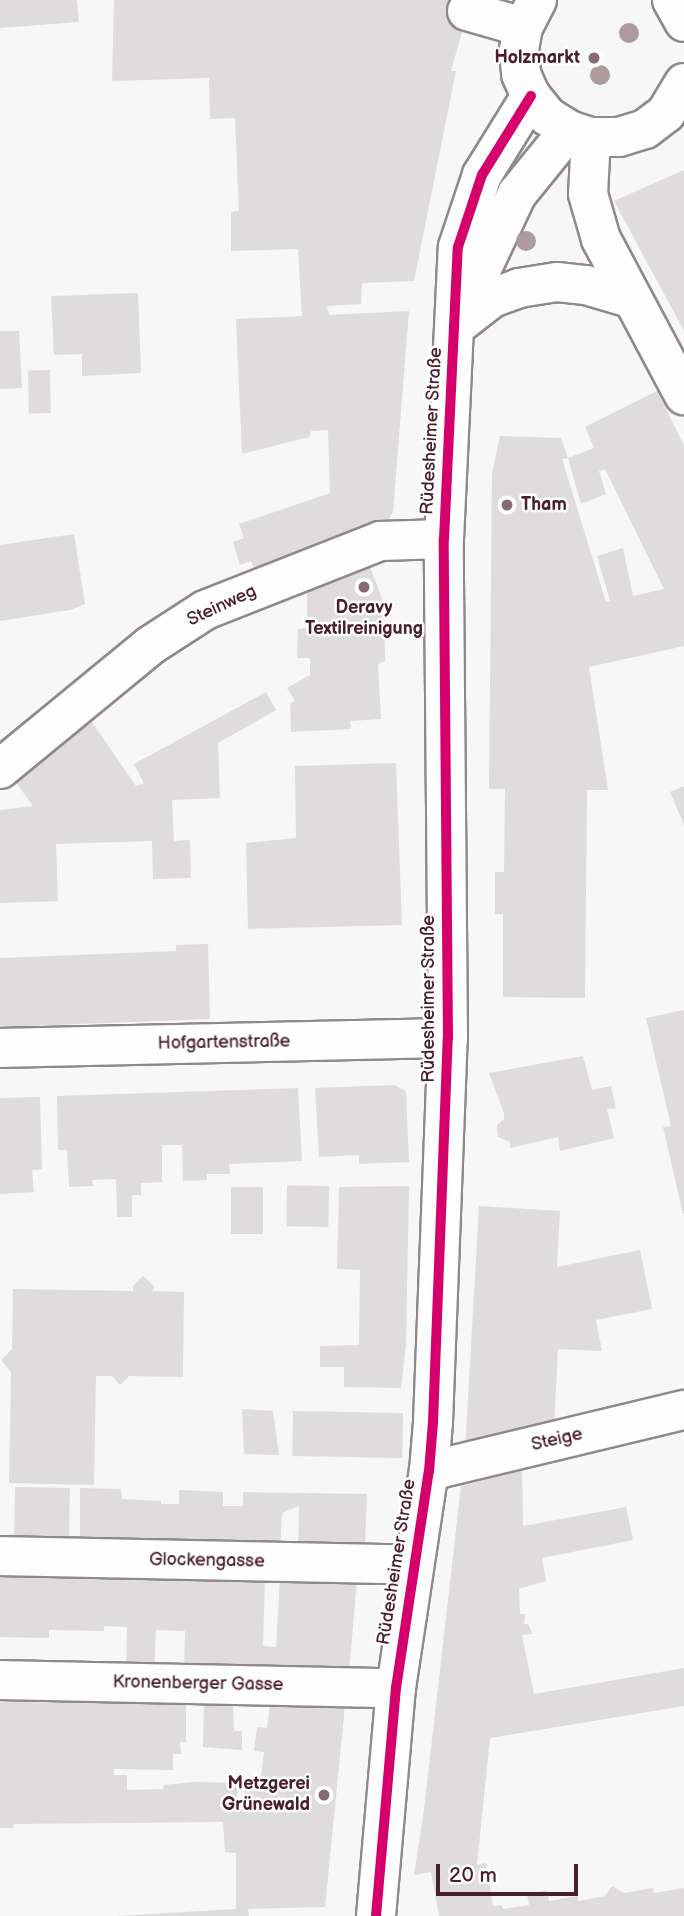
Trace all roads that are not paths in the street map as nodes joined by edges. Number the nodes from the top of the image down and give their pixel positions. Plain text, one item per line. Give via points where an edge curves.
1 (672, 0) edge
2 (467, 11) dead end
3 (530, 13) edge
4 (684, 22) edge
5 (531, 96) junction
6 (678, 105) edge
7 (580, 134) junction
8 (630, 299) junction
9 (454, 328) junction
10 (684, 395) edge
11 (444, 539) junction
12 (0, 769) edge
13 (448, 1038) junction
14 (0, 1048) edge
15 (684, 1410) edge
16 (429, 1471) junction
17 (0, 1556) edge
18 (414, 1565) junction
19 (0, 1680) edge
20 (396, 1688) junction
21 (376, 1916) edge

1 - 4 street
2 - 3 street
3 - 5 street via 519,50
5 - 7 street via 547,116
5 - 9 street, Rüdesheimer Straße via 482,175 458,247
6 - 7 street via 645,129 618,138
7 - 8 street via 588,194 601,239
7 - 9 street, Rüdesheimer Straße via 517,194
8 - 9 street via 586,285 556,282 531,286 492,299
8 - 10 street
9 - 11 street, Rüdesheimer Straße
11 - 12 street, Steinweg via 380,541 205,610 151,645
11 - 13 street, Rüdesheimer Straße
13 - 14 street, Hofgartenstraße
13 - 16 street, Rüdesheimer Straße
15 - 16 street, Steige
16 - 18 street, Rüdesheimer Straße
17 - 18 street, Glockengasse
18 - 20 street, Rüdesheimer Straße
19 - 20 street, Kronenberger Gasse
20 - 21 street, Rüdesheimer Straße

